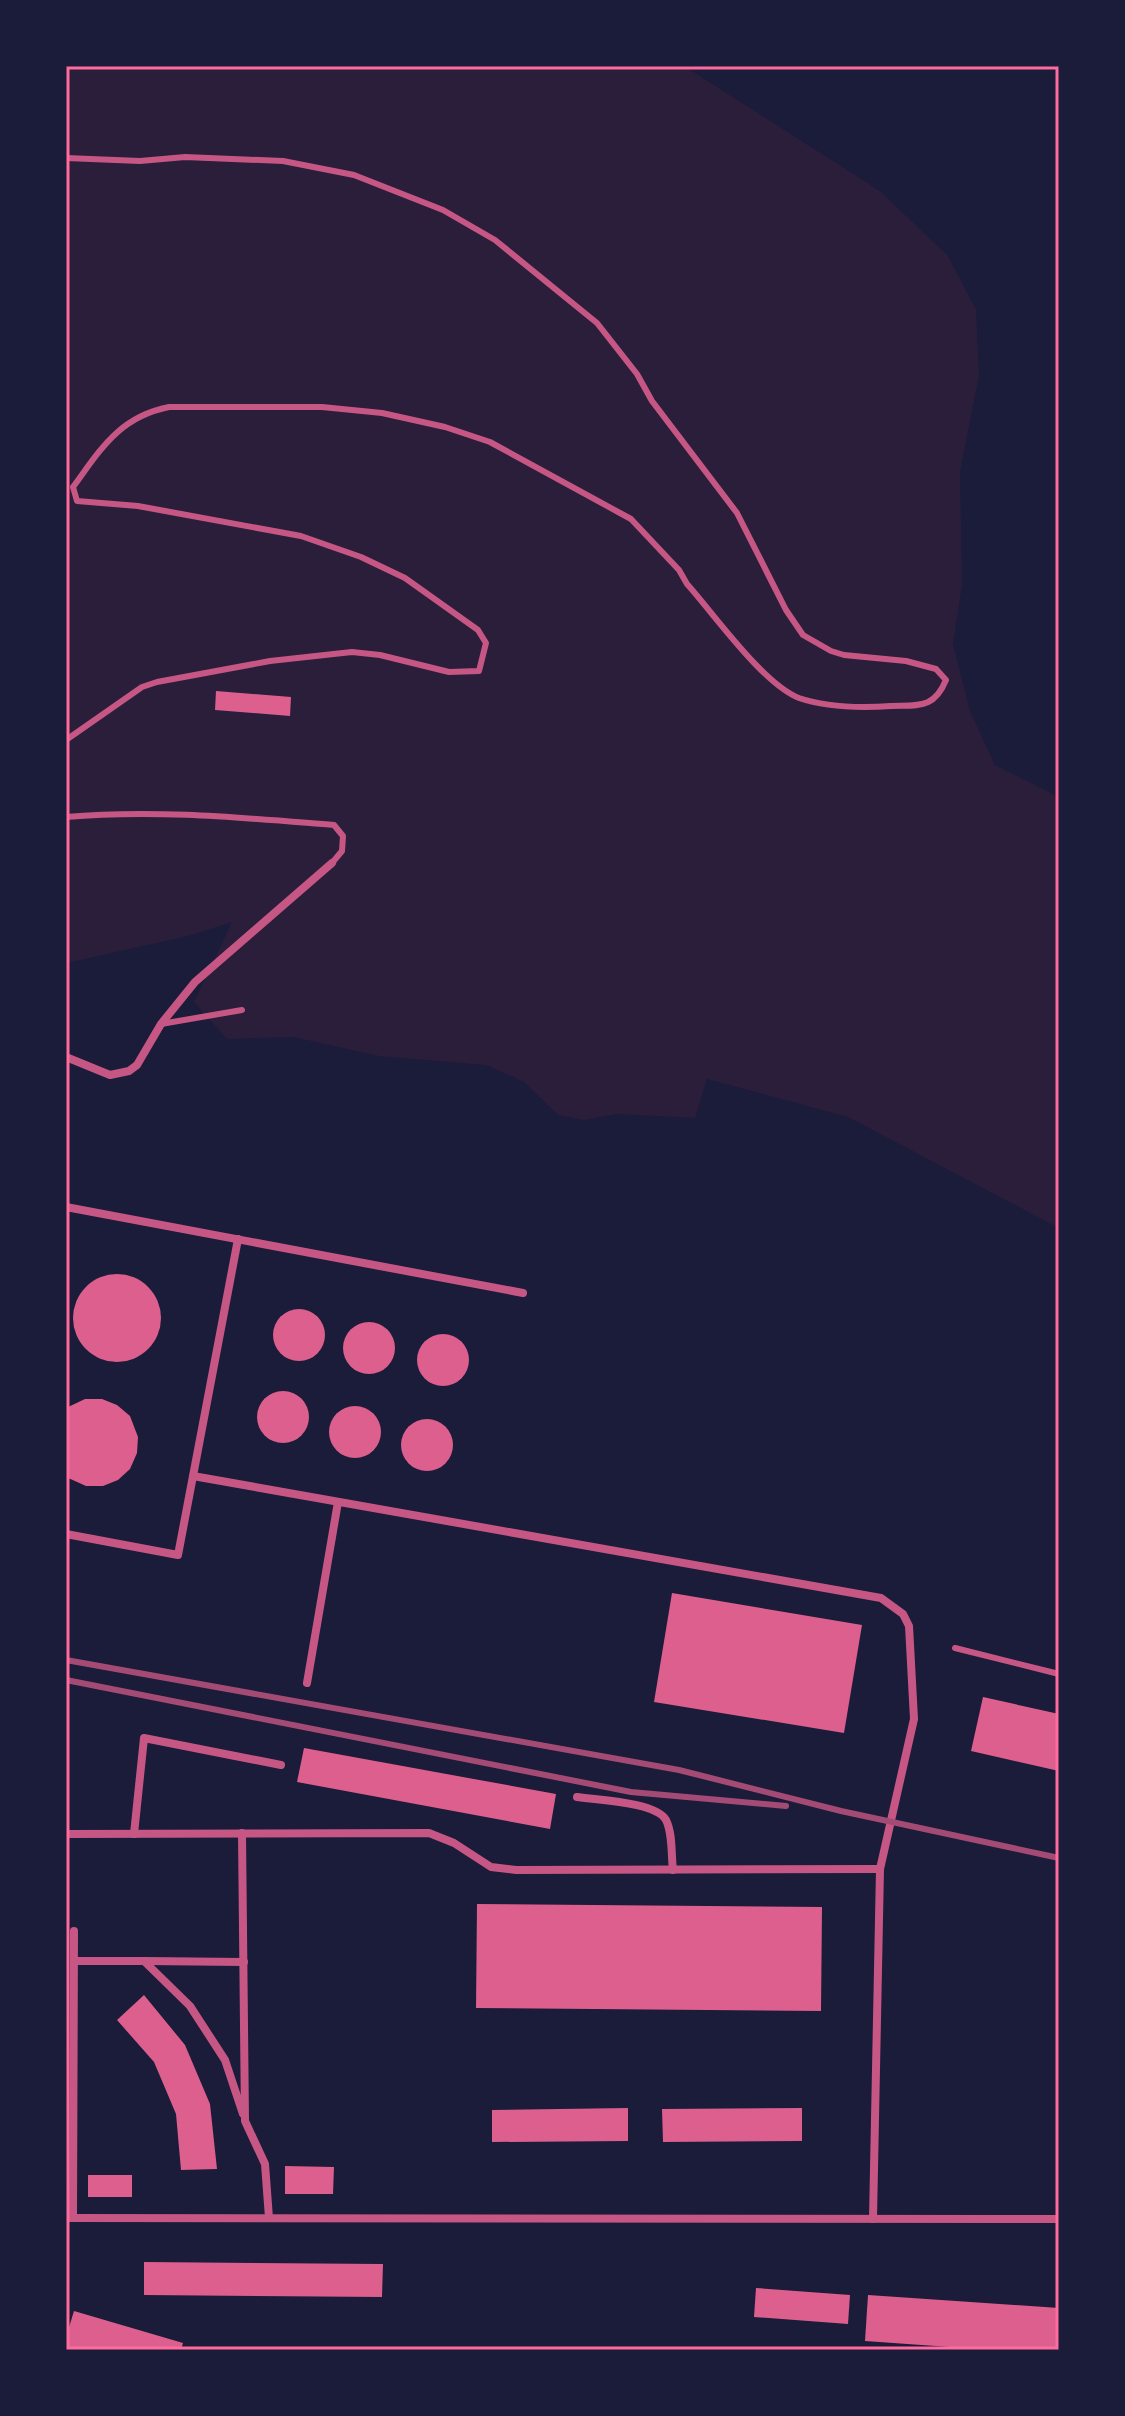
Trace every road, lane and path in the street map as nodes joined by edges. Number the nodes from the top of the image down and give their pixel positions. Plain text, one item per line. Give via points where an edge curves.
1 (66, 158) edge
2 (66, 740) edge
3 (66, 817) edge
4 (332, 863) joint
5 (242, 1010) dead end
6 (161, 1024) junction
7 (66, 1057) edge
8 (66, 1207) edge
9 (238, 1239) junction
10 (523, 1293) dead end
11 (193, 1476) junction
12 (338, 1502) junction
13 (66, 1534) edge
14 (955, 1648) dead end
15 (1059, 1674) edge
16 (307, 1683) dead end
17 (281, 1765) dead end
18 (577, 1797) dead end
19 (242, 1833) junction
20 (66, 1834) edge
21 (134, 1834) junction
22 (880, 1869) junction
23 (673, 1870) junction
24 (74, 1931) dead end
25 (74, 1961) junction
26 (144, 1961) junction
27 (244, 1962) junction
28 (245, 2121) junction
29 (70, 2218) edge
30 (269, 2218) junction
31 (873, 2219) junction
32 (1059, 2219) edge

1 - 2 lane via 269,161 354,175 443,210 495,240 597,323 637,374 737,513 803,635 844,655 936,669 946,680 928,704 831,705 786,691 631,519 490,442 382,413 322,407 169,407 133,419 109,439 73,487 77,501 138,506 301,536 361,557 405,578 478,630 486,643 479,671 449,672 352,652 270,661 142,687
3 - 4 lane via 214,816 334,825 343,836 342,851
4 - 6 street via 195,982
5 - 6 lane
6 - 7 street via 137,1065 120,1075 100,1073
8 - 9 street
9 - 10 street
9 - 11 street
11 - 12 street
11 - 13 street via 178,1555
12 - 16 street
12 - 22 street via 881,1598 893,1605 909,1626 914,1719
14 - 15 lane
17 - 21 street via 144,1738
18 - 23 street via 647,1807 661,1814 669,1828
19 - 21 street
19 - 23 street via 429,1833 491,1867
19 - 27 street
20 - 21 street
22 - 23 street
22 - 31 street
24 - 25 street
25 - 26 street
25 - 29 street
26 - 27 street
26 - 28 street via 190,2006 225,2060
27 - 28 street
28 - 30 street via 265,2164
29 - 30 street
30 - 31 street
31 - 32 street

